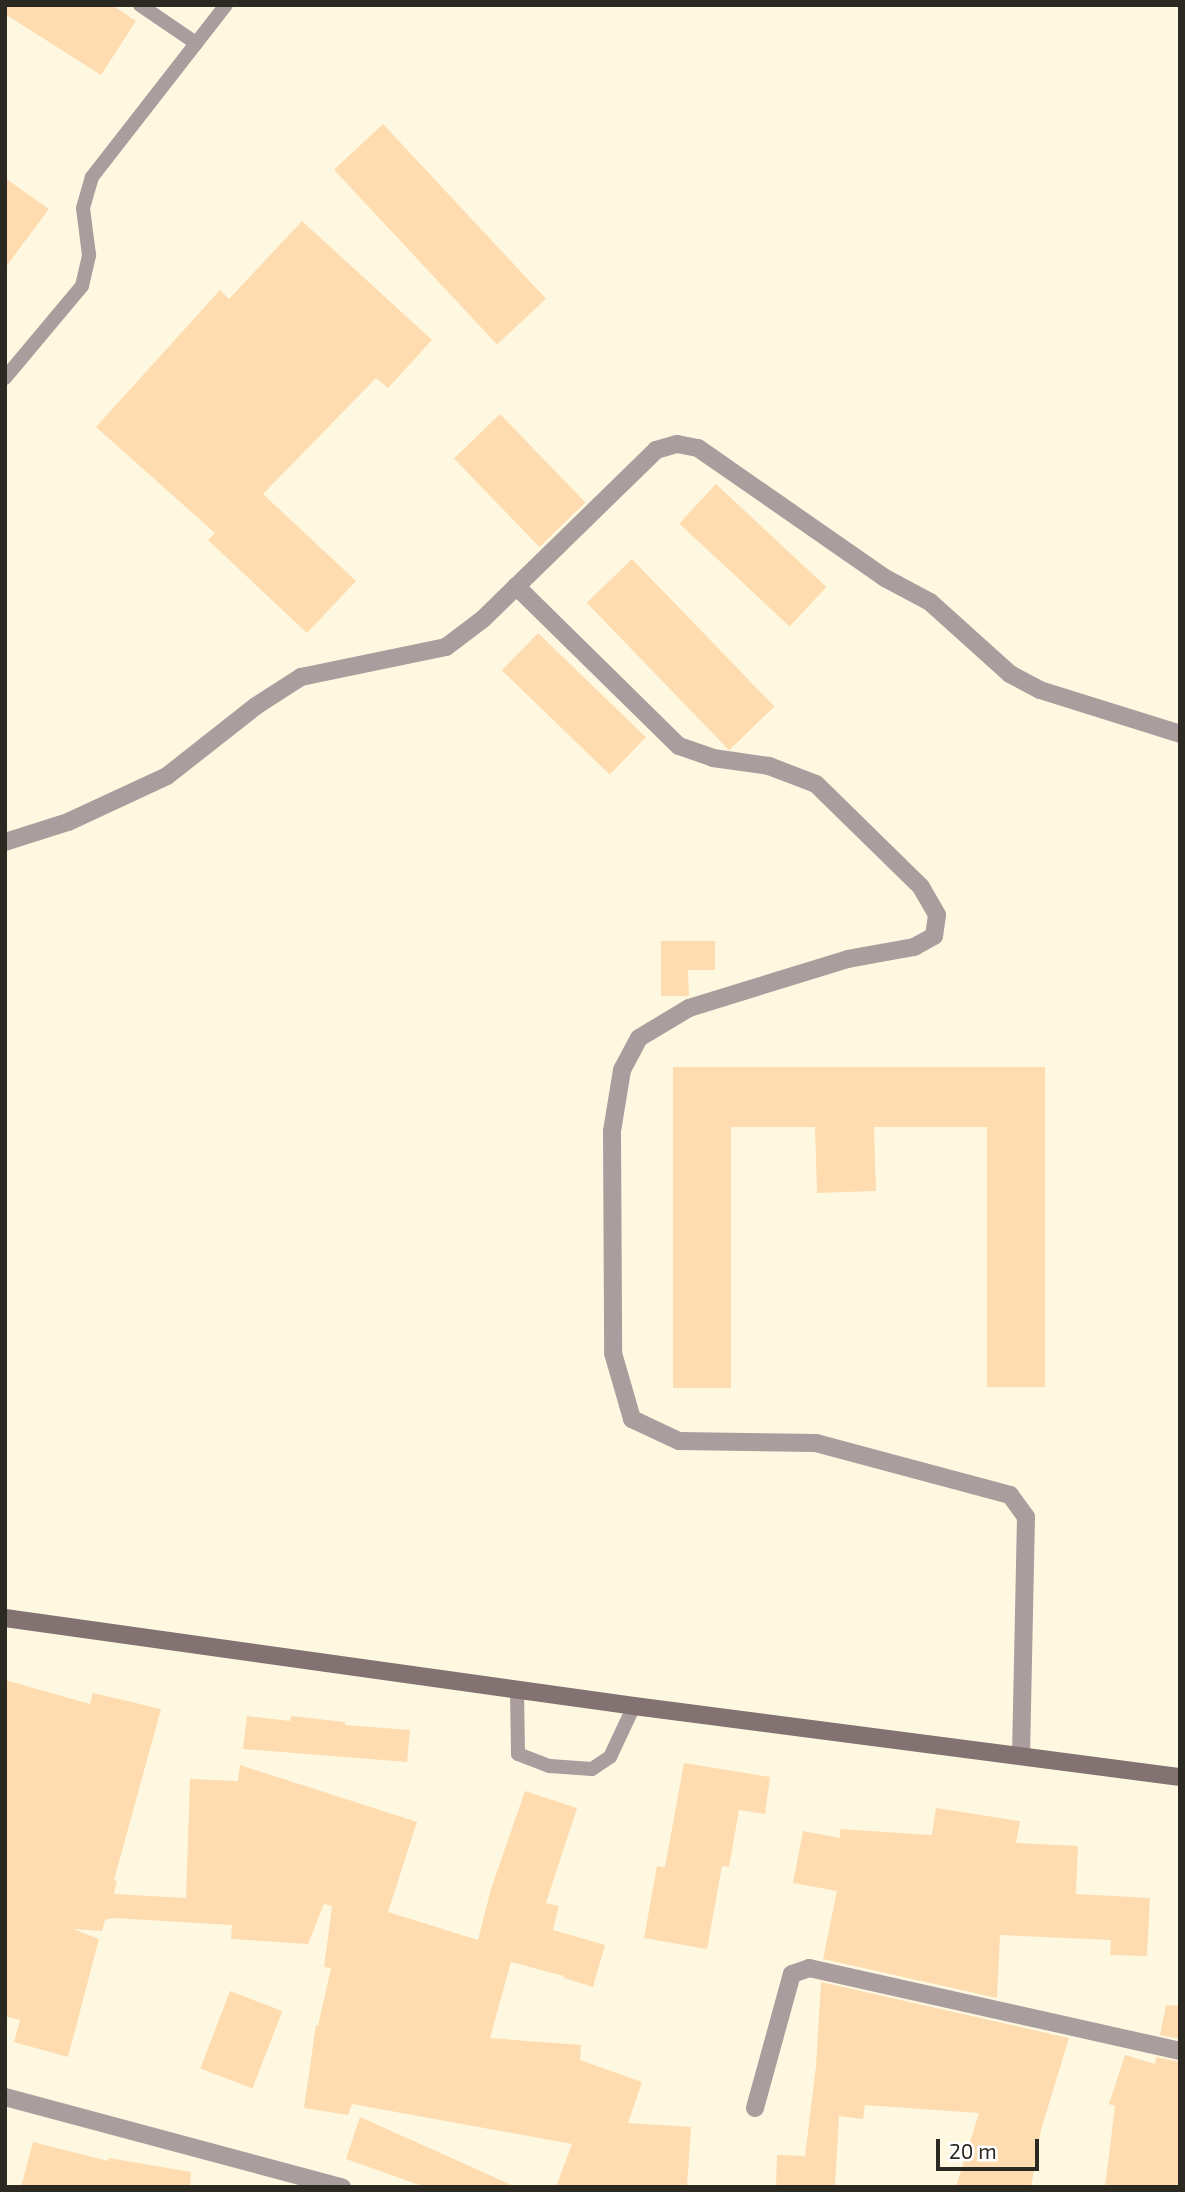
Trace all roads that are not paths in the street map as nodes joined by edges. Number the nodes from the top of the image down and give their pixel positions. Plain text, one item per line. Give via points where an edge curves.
1 (139, 5) edge
2 (226, 5) edge
3 (196, 43) junction
4 (5, 378) edge
5 (516, 586) junction
6 (1180, 734) edge
7 (5, 842) edge
8 (5, 1618) edge
9 (517, 1690) junction
10 (634, 1706) junction
11 (1021, 1755) junction
12 (1180, 1777) edge
13 (1180, 2050) edge
14 (5, 2096) edge
15 (755, 2108) dead end
16 (342, 2187) edge

1 - 3 lane
2 - 3 lane
3 - 4 lane via 92,177 83,208 89,255 82,286
5 - 6 street via 656,450 677,444 698,448 885,578 930,602 1010,674 1041,690
5 - 7 street via 446,647 301,677 167,776 68,822
5 - 11 street via 679,746 713,758 769,766 816,784 921,887 937,915 934,936 914,947 848,959 689,1008 639,1038 622,1070 612,1131 613,1353 632,1419 678,1441 816,1443 1010,1495 1026,1517
8 - 9 main road
9 - 10 main road
9 - 10 lane via 518,1754 550,1766 592,1769 610,1757
10 - 11 main road
11 - 12 main road
13 - 15 street via 809,1968 792,1974
14 - 16 street

